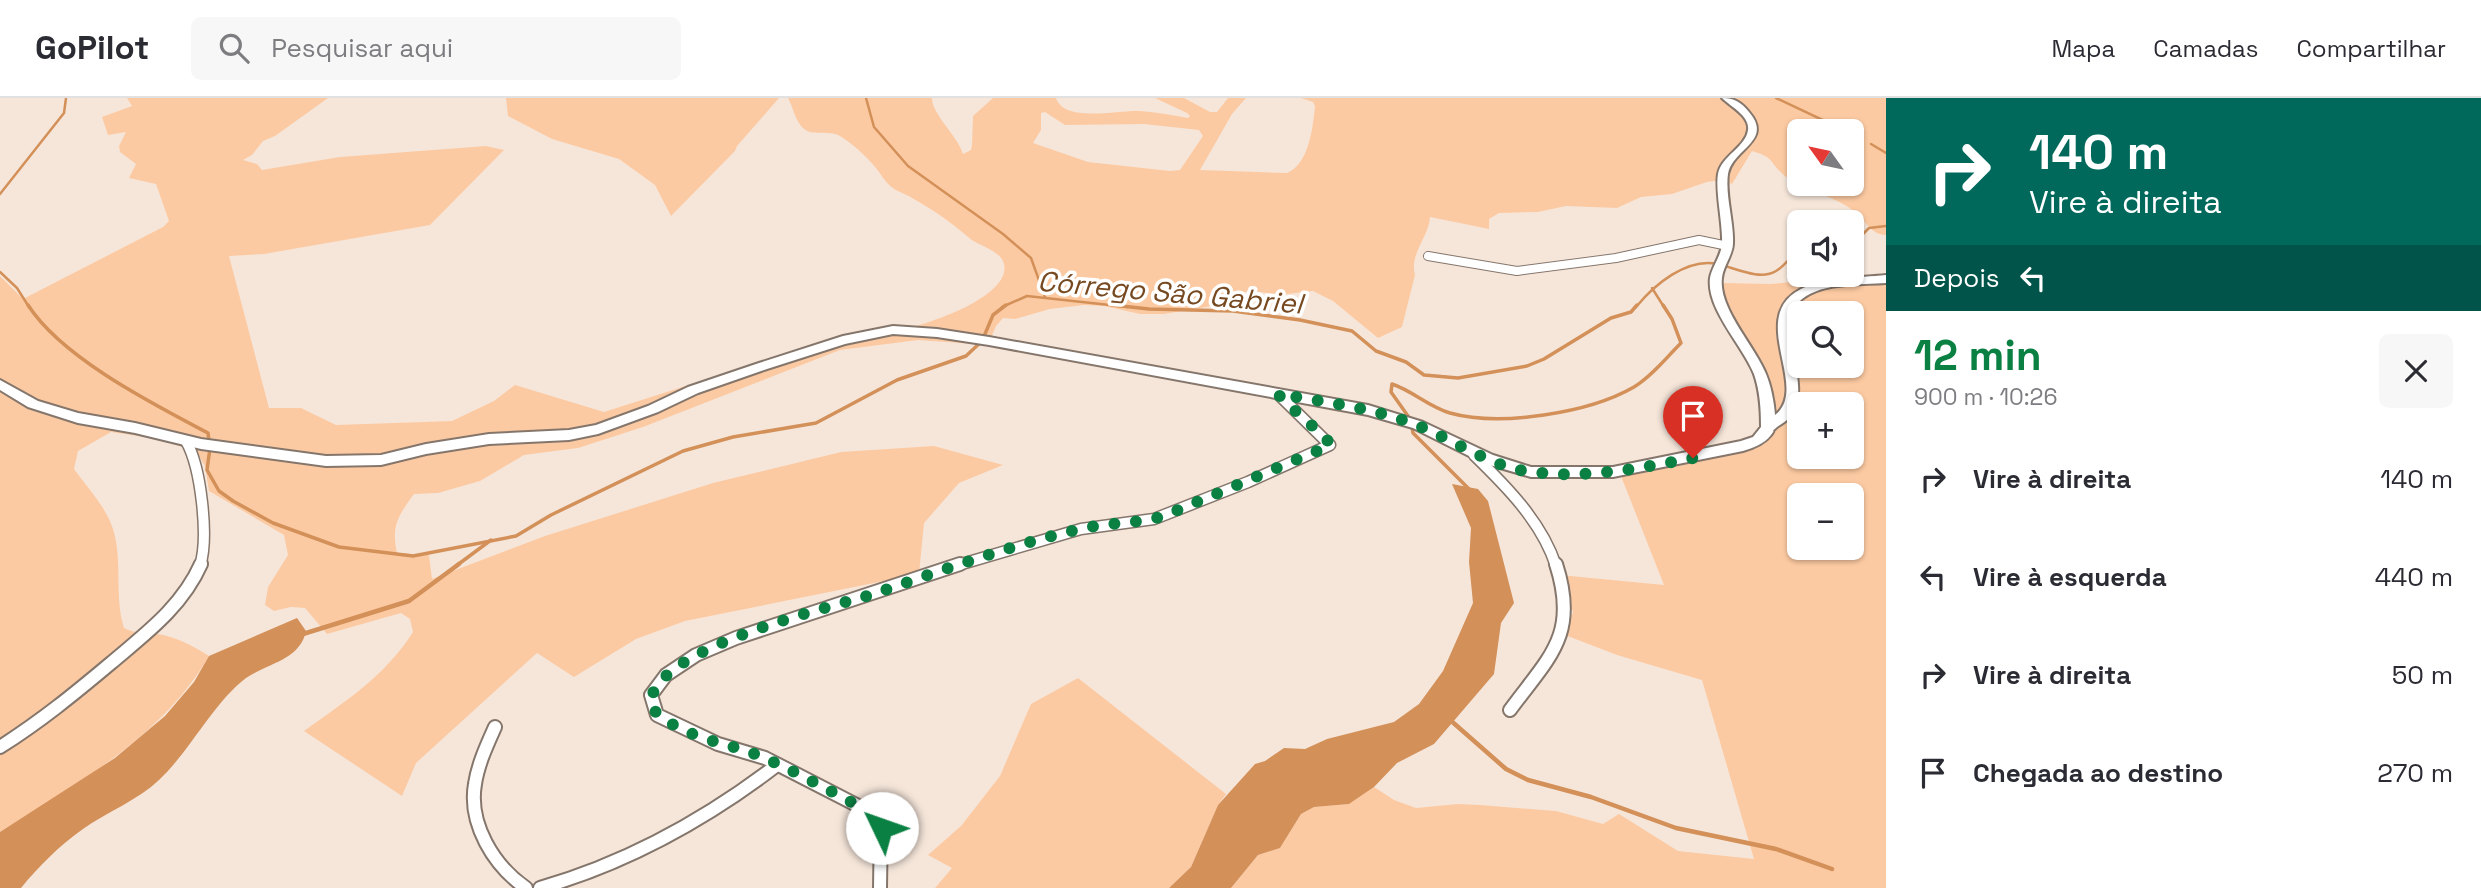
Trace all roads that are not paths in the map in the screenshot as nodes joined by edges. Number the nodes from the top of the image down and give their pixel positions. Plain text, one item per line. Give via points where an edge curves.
1 (1727, 98) edge
2 (1728, 246) junction
3 (1428, 256) dead end
4 (1886, 281) edge
5 (0, 384) edge
6 (1278, 394) junction
7 (1768, 427) junction
8 (186, 441) junction
9 (1467, 448) junction
10 (1510, 710) dead end
11 (495, 727) dead end
12 (0, 747) edge
13 (778, 765) junction
14 (526, 888) edge
15 (540, 888) edge
16 (880, 888) edge

1 - 2 street via 1753,126 1752,136 1723,173
2 - 3 street via 1699,240 1616,258 1517,271
2 - 7 street via 1716,278 1717,297 1760,374
4 - 7 street via 1808,290 1788,306 1784,322 1793,394 1781,421
5 - 8 street via 56,413
6 - 8 street via 983,340 916,331 868,333 693,390 624,421 569,435 489,439 356,461
6 - 9 street via 1392,416
6 - 13 street via 1331,445 1164,516 1056,535 737,636 676,667 658,684 650,698 651,707 668,721
7 - 9 street via 1758,440 1743,446 1613,472 1531,472
8 - 12 street via 195,456 205,543 191,582 159,622 46,718
9 - 10 street via 1512,492 1532,520 1547,545 1566,599 1561,637
11 - 14 street via 478,769 472,808 497,862
13 - 15 street via 702,816 635,852
13 - 16 street via 881,821

